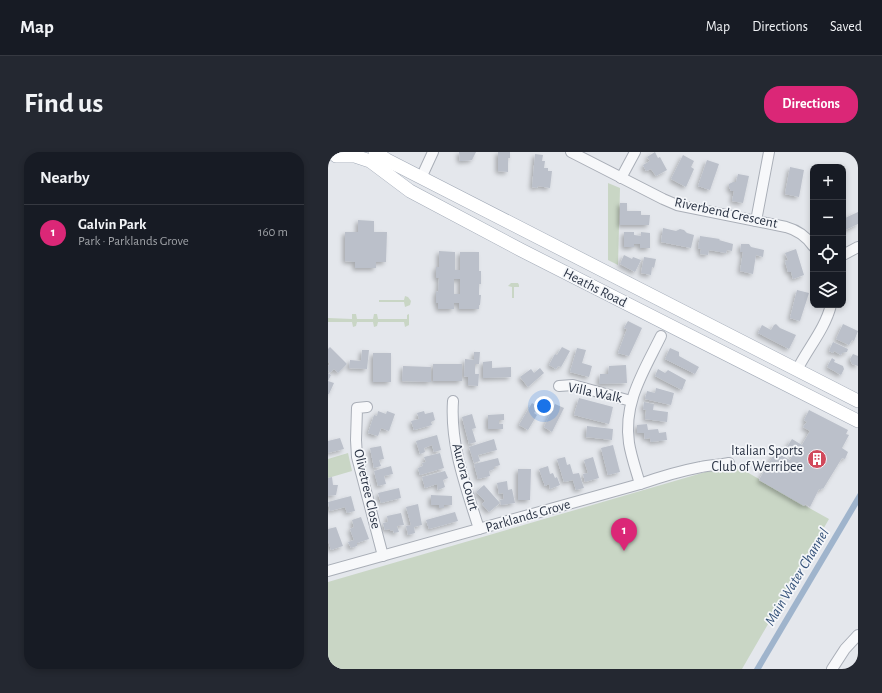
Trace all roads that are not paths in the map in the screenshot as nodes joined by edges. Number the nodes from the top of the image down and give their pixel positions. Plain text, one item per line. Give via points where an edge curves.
1 (375, 152) edge
2 (433, 152) edge
3 (571, 152) edge
4 (634, 152) edge
5 (768, 152) edge
6 (333, 157) edge
7 (421, 178) junction
8 (621, 178) junction
9 (756, 221) junction
10 (810, 243) edge
11 (858, 247) edge
12 (846, 253) edge
13 (830, 308) edge
14 (661, 336) dead end
15 (799, 371) junction
16 (559, 386) dead end
17 (791, 387) junction
18 (453, 401) dead end
19 (631, 401) junction
20 (858, 401) edge
21 (367, 407) dead end
22 (858, 421) edge
23 (729, 463) dead end
24 (640, 484) junction
25 (479, 529) junction
26 (383, 556) junction
27 (328, 571) edge
28 (858, 635) edge
29 (832, 669) edge

1 - 7 main road, Heaths Road
2 - 7 street
3 - 8 street, Riverbend Crescent
4 - 8 street
5 - 9 street
6 - 17 main road, Heaths Road via 355,156 370,161 410,192
7 - 15 main road, Heaths Road
8 - 9 street, Riverbend Crescent via 677,205
9 - 10 street, Riverbend Crescent via 794,229
11 - 12 street
13 - 15 street
14 - 19 street
15 - 17 main road
15 - 20 main road, Heaths Road
16 - 19 street, Villa Walk via 573,385
17 - 22 main road, Heaths Road
18 - 25 street, Aurora Court via 456,454
19 - 24 street via 628,422 629,444
21 - 26 street, Olivetree Close via 357,408 357,458
23 - 24 street, Parklands Grove via 676,472
24 - 25 street, Parklands Grove
25 - 26 street, Parklands Grove
26 - 27 street, Parklands Grove
28 - 29 street

